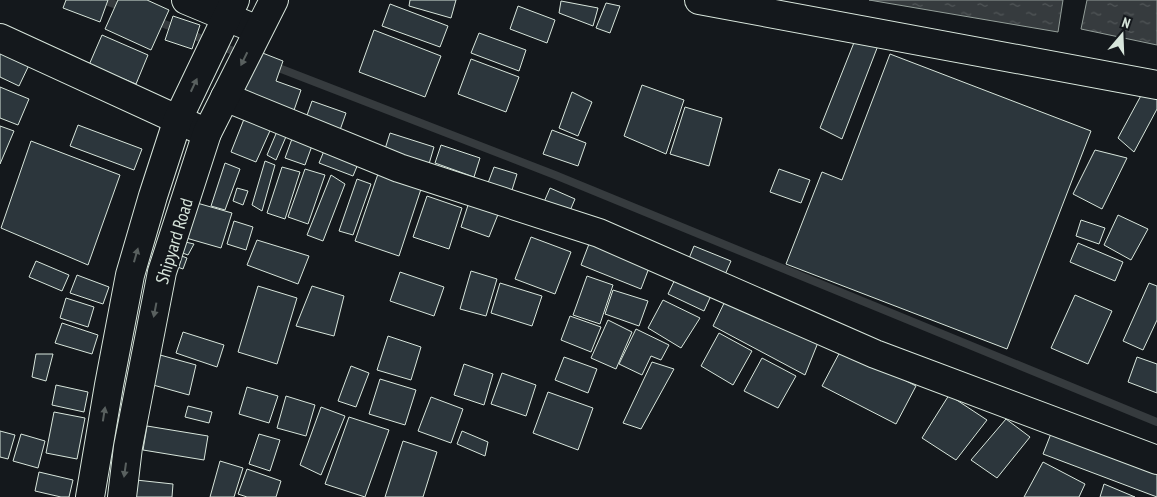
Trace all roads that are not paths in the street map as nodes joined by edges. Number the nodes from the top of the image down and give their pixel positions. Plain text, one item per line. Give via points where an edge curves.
1 (186, 0) edge
2 (274, 0) edge
3 (699, 0) edge
4 (231, 8) edge
5 (258, 30) junction
6 (0, 38) edge
7 (1157, 85) edge
8 (225, 97) junction
9 (178, 119) junction
10 (207, 133) junction
11 (1157, 460) edge
12 (90, 497) edge
13 (122, 497) edge

1 - 4 street
2 - 5 street, Shipyard Road
3 - 7 street
4 - 5 street
9 -> 4 street, Shipyard Road
5 -> 8 street, Shipyard Road
6 - 9 street
8 - 10 street, Shipyard Road
8 - 11 street via 399,168 599,234 874,354
9 - 10 street
12 -> 9 street, Shipyard Road via 130,275
10 -> 13 street, Shipyard Road via 162,272 128,447

